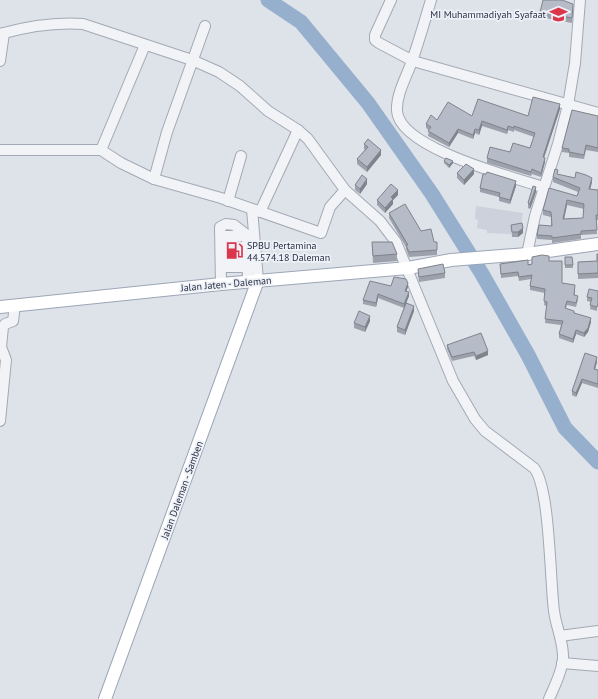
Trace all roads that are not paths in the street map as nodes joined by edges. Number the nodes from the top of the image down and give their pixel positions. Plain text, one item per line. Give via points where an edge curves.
1 (391, 0) edge
2 (431, 0) edge
3 (580, 0) edge
4 (205, 26) dead end
5 (2, 34) edge
6 (144, 48) junction
7 (0, 61) edge
8 (413, 61) junction
9 (192, 62) junction
10 (568, 105) junction
11 (598, 113) edge
12 (297, 132) junction
13 (0, 150) edge
14 (101, 150) junction
15 (241, 156) dead end
16 (154, 179) junction
17 (543, 187) junction
18 (345, 190) junction
19 (228, 201) junction
20 (256, 210) junction
21 (598, 244) edge
22 (221, 247) junction
23 (247, 247) junction
24 (527, 254) junction
25 (221, 263) junction
26 (248, 263) junction
27 (408, 268) junction
28 (253, 281) junction
29 (221, 284) junction
30 (15, 305) junction
31 (0, 307) edge
32 (0, 421) edge
33 (598, 631) edge
34 (560, 636) junction
35 (562, 663) junction
36 (598, 666) edge
37 (105, 699) edge
38 (550, 699) edge

1 - 8 street via 374,38
2 - 8 street
3 - 10 street via 575,63
4 - 9 street
5 - 6 street via 76,24
5 - 7 street
6 - 9 street
6 - 14 street
8 - 10 street
8 - 17 street via 397,109 405,129 440,151
9 - 12 street via 219,72
9 - 16 street
10 - 11 street
10 - 17 street
12 - 18 street via 318,150
12 - 20 street
13 - 14 street
14 - 16 street via 125,166
15 - 19 street
16 - 19 street
17 - 24 street
18 - 20 street via 330,207 321,233
18 - 27 street via 384,225
19 - 20 street
20 - 28 street
21 - 24 main road, Jalan Jaten - Daleman
22 - 23 street
22 - 23 street via 221,226 226,224 234,226 247,236
22 - 25 street
23 - 26 street
24 - 27 main road, Jalan Jaten - Daleman via 452,260
25 - 26 street
25 - 29 street
26 - 28 street
27 - 28 main road, Jalan Jaten - Daleman
27 - 34 street via 442,355 464,402 485,430 534,468 539,476 544,502 554,613
28 - 29 main road, Jalan Jaten - Daleman
28 - 37 main road, Jalan Daleman - Samben
29 - 30 main road, Jalan Jaten - Daleman
30 - 31 main road, Jalan Jaten - Daleman
30 - 32 street via 14,321 3,327 1,347 6,360
33 - 34 street
34 - 35 street
35 - 36 street
35 - 38 street

